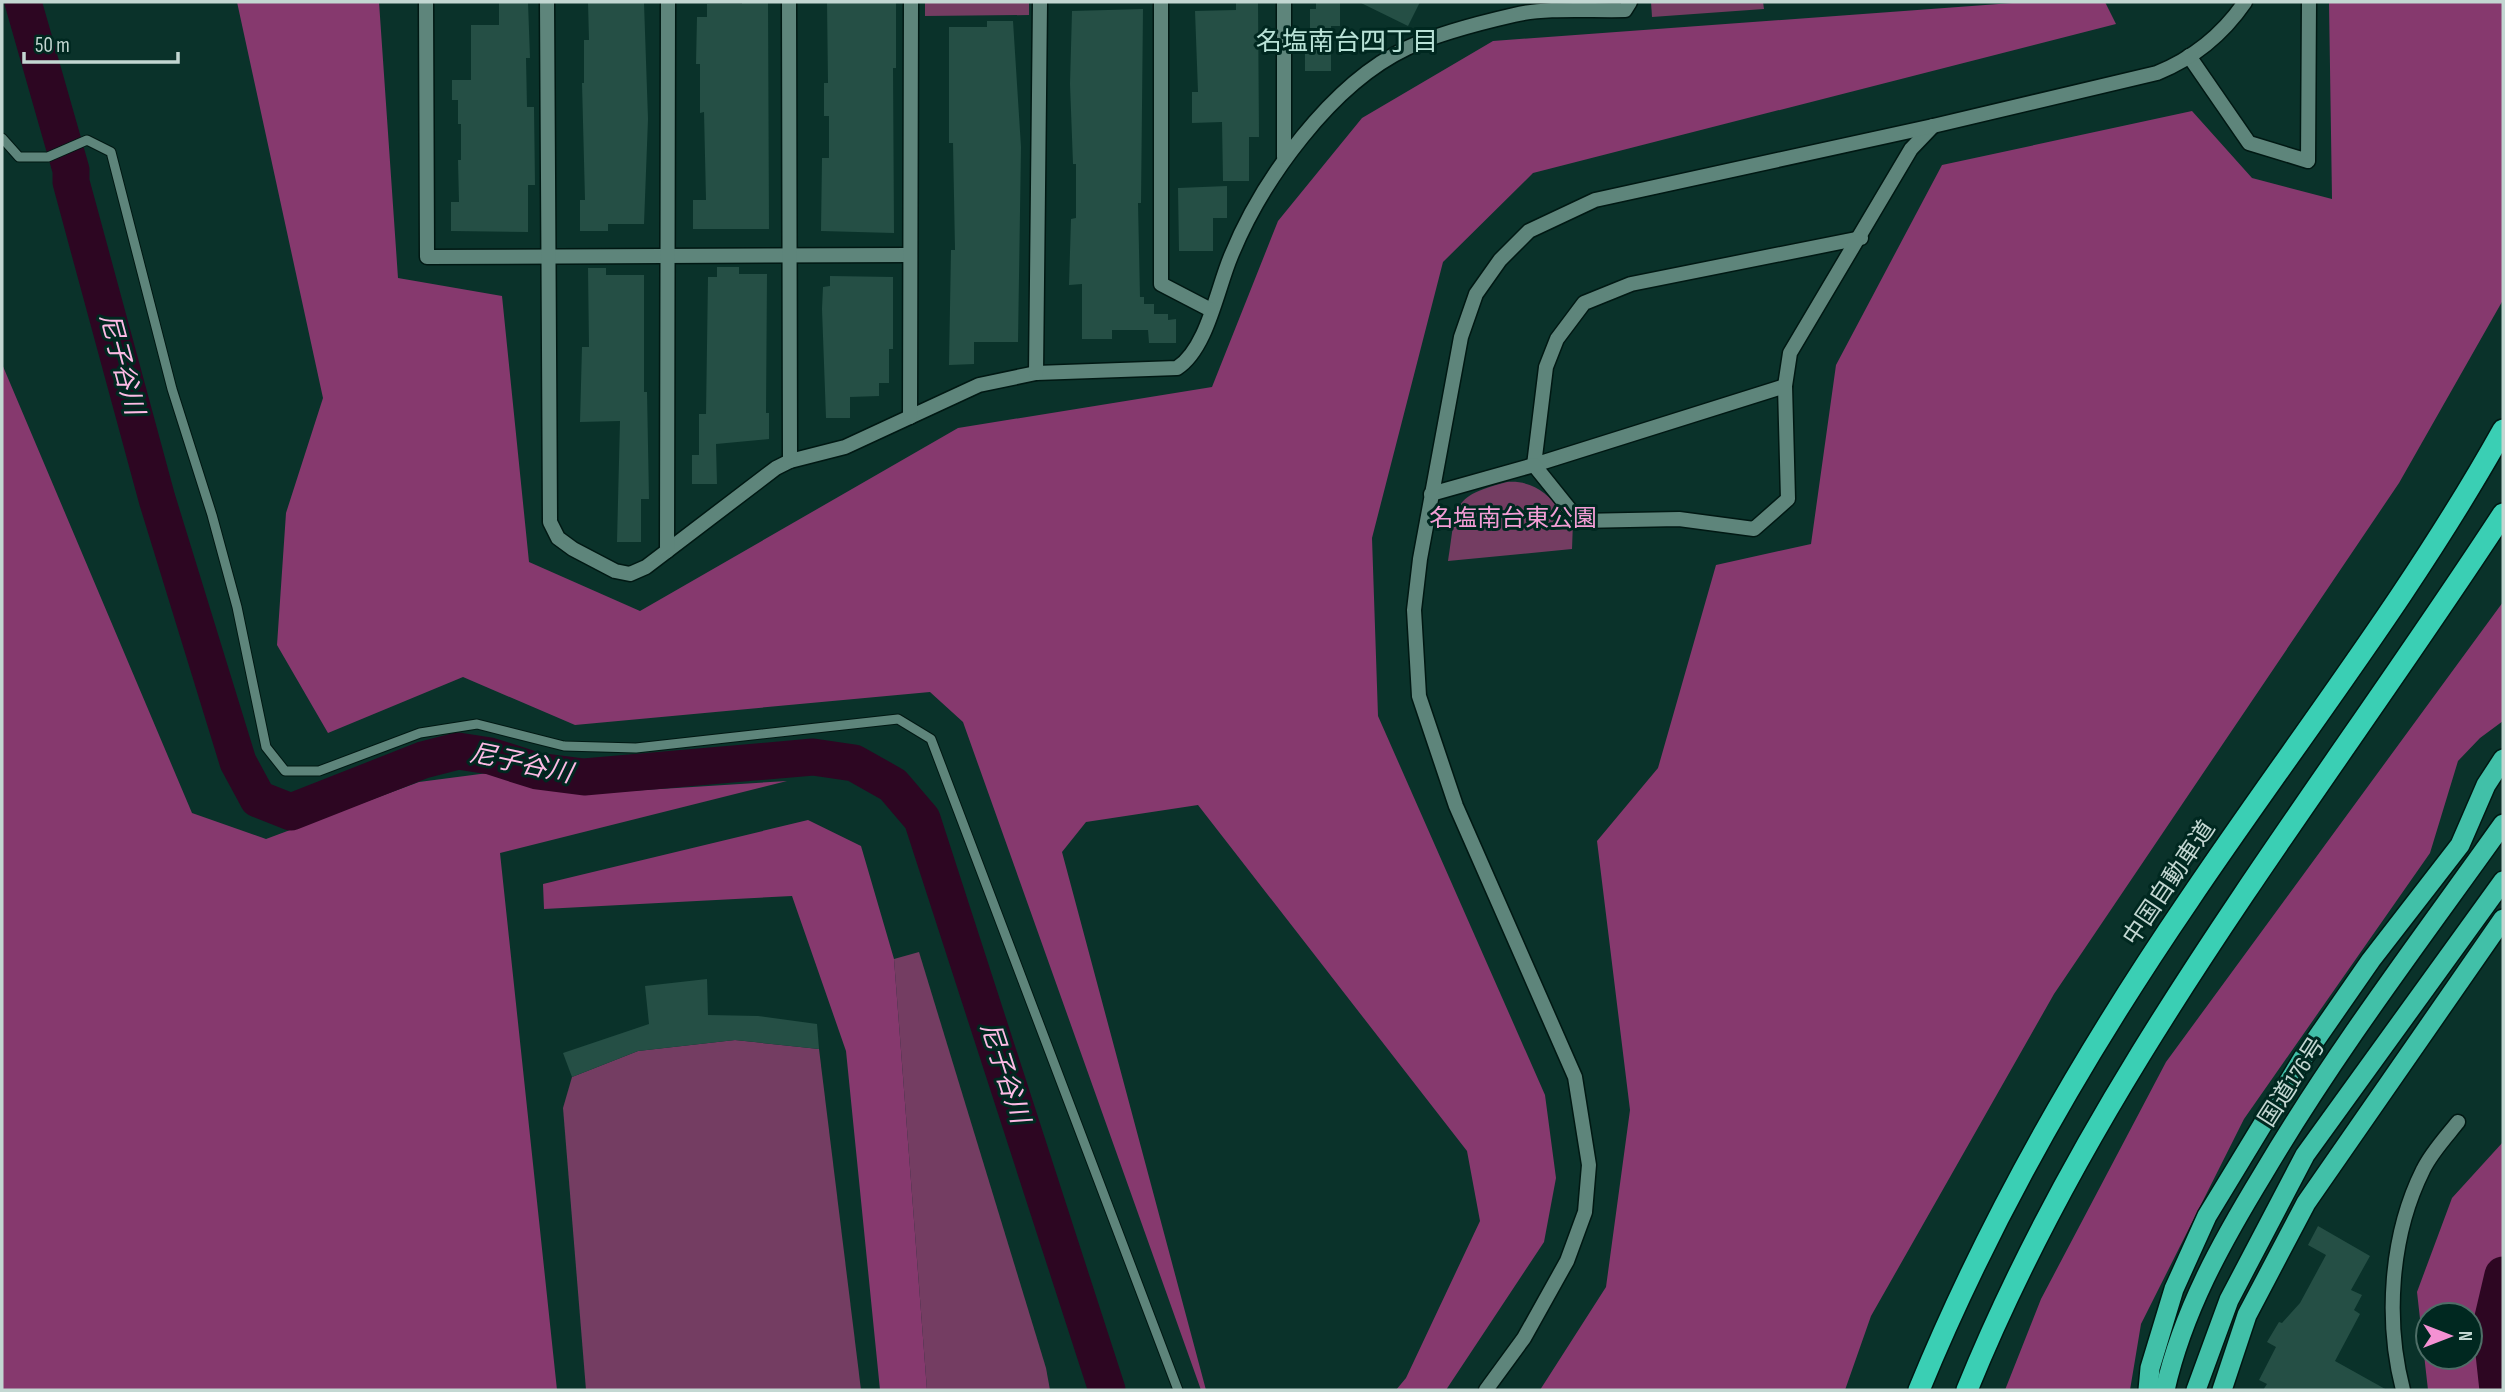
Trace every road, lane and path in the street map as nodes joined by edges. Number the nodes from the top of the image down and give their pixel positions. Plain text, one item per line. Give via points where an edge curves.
1 (426, 2) edge
2 (547, 2) edge
3 (668, 2) edge
4 (789, 2) edge
5 (911, 2) edge
6 (1041, 2) edge
7 (1160, 2) edge
8 (1284, 2) edge
9 (1630, 2) edge
10 (2245, 2) edge
11 (2309, 2) edge
12 (2189, 56) junction
13 (1933, 126) junction
14 (2, 138) edge
15 (1284, 157) junction
16 (1861, 238) junction
17 (909, 254) junction
18 (668, 256) junction
19 (547, 257) junction
20 (788, 257) junction
21 (1211, 310) junction
22 (1036, 373) junction
23 (1785, 386) junction
24 (910, 417) junction
25 (2503, 430) edge
26 (790, 461) junction
27 (1534, 465) junction
28 (1431, 494) junction
29 (2503, 514) edge
30 (667, 551) junction
31 (2503, 759) edge
32 (2503, 824) edge
33 (2503, 881) edge
34 (2503, 919) edge
35 (2458, 1122) dead end
36 (1178, 1390) edge
37 (1486, 1390) edge
38 (1919, 1390) edge
39 (1967, 1390) edge
40 (2148, 1390) edge
41 (2165, 1390) edge
42 (2196, 1390) edge
43 (2222, 1390) edge
44 (2403, 1390) edge

1 - 19 street via 427,257
2 - 19 street
3 - 18 street
4 - 20 street
5 - 17 street
6 - 22 street
7 - 21 street via 1161,284
8 - 15 street
9 - 15 street via 1625,10 1516,14 1406,48 1329,108
10 - 12 street via 2225,28
11 - 12 street via 2308,161 2249,143
12 - 13 street via 2157,73
13 - 16 street via 1911,149
13 - 28 street via 1595,200 1529,231 1500,260 1476,294 1461,337
14 - 36 lane via 19,157 48,157 87,140 111,152 172,389 237,607 267,747 285,771 319,771 419,733 477,724 564,746 636,748 898,719 931,739
15 - 21 street via 1252,208
16 - 23 street via 1790,354
16 - 27 street via 1631,284 1584,303 1557,339 1546,367
17 - 20 street
17 - 24 street
18 - 19 street
18 - 20 street
18 - 30 street
19 - 30 street via 550,522 558,538 573,549 622,573 646,567
20 - 26 street
21 - 22 street via 1197,350 1177,368
22 - 24 street via 979,385
23 - 27 street
23 - 27 street via 1788,499 1754,528 1679,519 1579,521
24 - 26 street via 845,446
25 - 38 highway, 中国自動車道 via 2397,603 2119,1006 1994,1225
26 - 30 street
27 - 28 street
28 - 37 street via 1413,610 1419,696 1457,806 1575,1077 1589,1165 1585,1212 1567,1261 1524,1338
29 - 39 highway via 2147,1039 2035,1240
31 - 40 highway via 2486,785 2460,845 2371,960 2304,1058 2207,1216 2174,1289 2150,1368
32 - 41 highway, 国道176号 via 2309,1097 2198,1290
33 - 42 highway, 国道176号 via 2305,1155 2228,1300
34 - 43 highway via 2306,1203 2247,1315
35 - 44 street via 2423,1169 2391,1284 2393,1351

